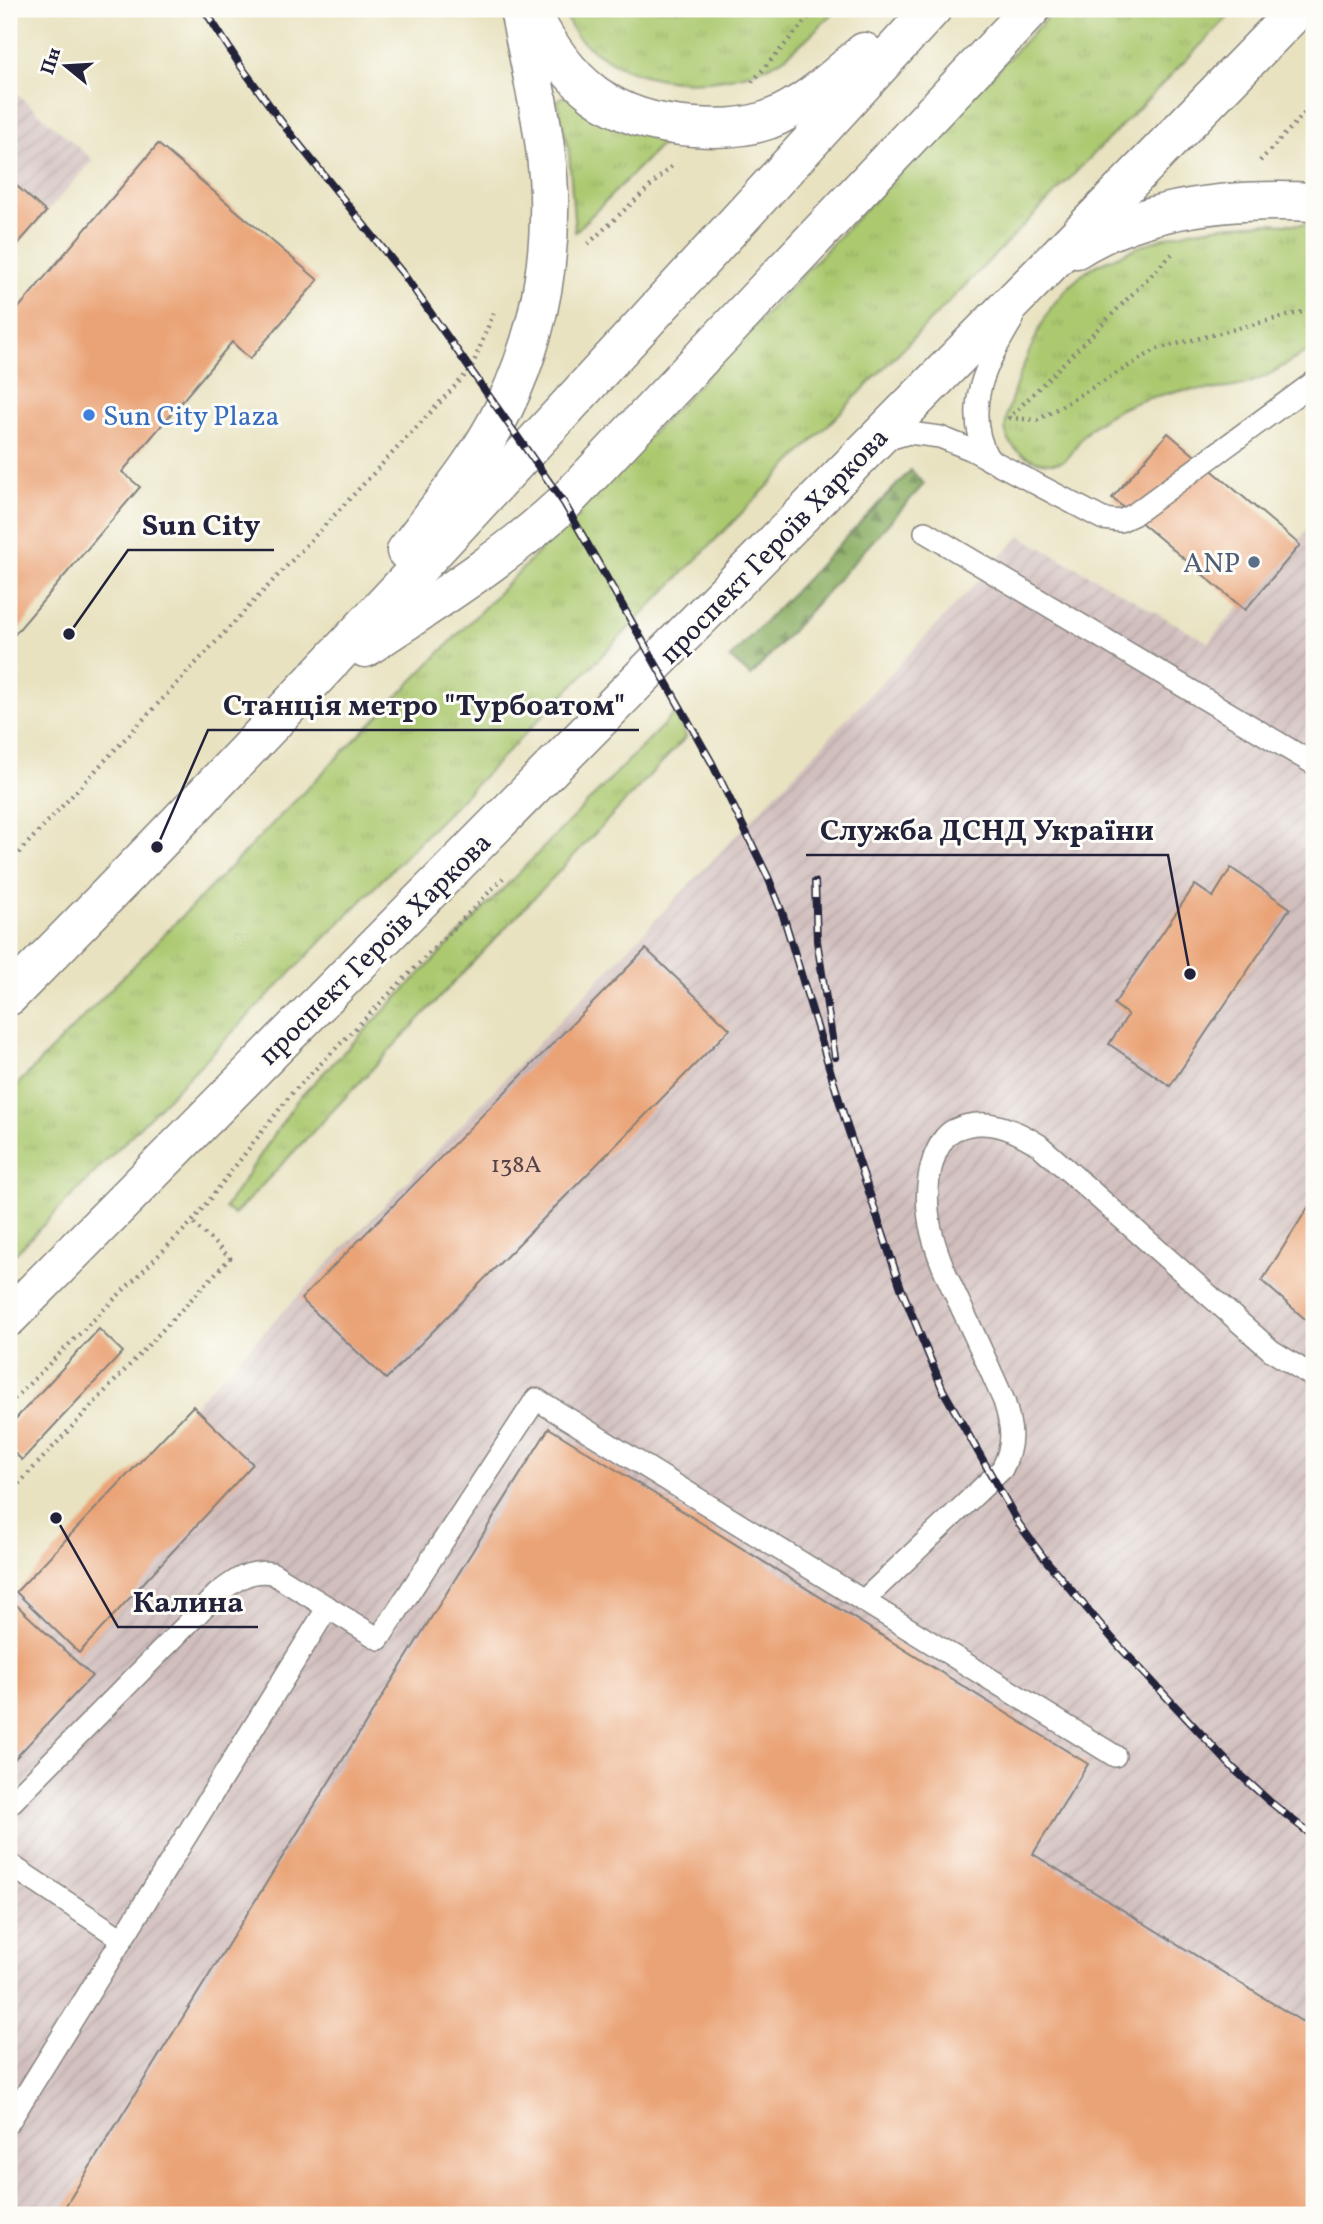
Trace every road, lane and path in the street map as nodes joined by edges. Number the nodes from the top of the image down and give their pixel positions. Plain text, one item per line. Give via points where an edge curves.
1 (519, 9) edge
2 (529, 9) edge
3 (816, 9) edge
4 (913, 9) edge
5 (932, 9) edge
6 (1031, 9) edge
7 (1298, 9) edge
8 (1314, 103) edge
9 (712, 129) junction
10 (1314, 202) edge
11 (1221, 205) junction
12 (583, 249) dead end
13 (1172, 253) dead end
14 (1047, 267) junction
15 (1314, 309) edge
16 (494, 311) dead end
17 (1314, 382) edge
18 (1009, 418) junction
19 (978, 435) junction
20 (865, 450) junction
21 (989, 460) junction
22 (925, 532) dead end
23 (311, 684) junction
24 (1314, 764) edge
25 (9, 863) edge
26 (504, 877) dead end
27 (9, 996) edge
28 (192, 1222) junction
29 (9, 1317) edge
30 (1314, 1377) edge
31 (9, 1404) edge
32 (9, 1494) edge
33 (863, 1601) junction
34 (328, 1607) junction
35 (1115, 1756) dead end
36 (9, 1805) edge
37 (9, 1864) edge
38 (122, 1938) junction
39 (9, 2122) edge

1 - 23 main road via 549,191 546,267 527,351 485,442
2 - 9 main road via 554,54 591,94 654,123
3 - 9 path
4 - 9 main road via 837,76 791,109 768,120
5 - 23 main road
6 - 23 main road via 564,503 481,570
7 - 14 main road, проспект Героїв Харкова
8 - 11 path
9 - 12 path
10 - 11 main road
11 - 14 main road via 1135,222
13 - 18 path
14 - 19 lane via 989,363 977,401
14 - 20 main road, проспект Героїв Харкова
15 - 18 path via 1157,349 1038,420
16 - 25 path via 471,369
17 - 21 lane via 1120,521 1104,519
18 - 19 path
19 - 21 lane
20 - 21 lane via 895,436 923,434 954,442
20 - 29 main road, проспект Героїв Харкова
22 - 24 lane
23 - 27 main road
26 - 28 path via 292,1093
28 - 31 path
28 - 32 path via 230,1258
30 - 33 lane via 1272,1351 1039,1145 994,1124 972,1123 950,1132 930,1169 928,1220 942,1265 1004,1401 1012,1441 1002,1469
33 - 34 lane via 536,1399 379,1639
33 - 35 lane
34 - 36 lane via 272,1573 241,1577 217,1594
34 - 38 lane
37 - 38 lane
38 - 39 lane

